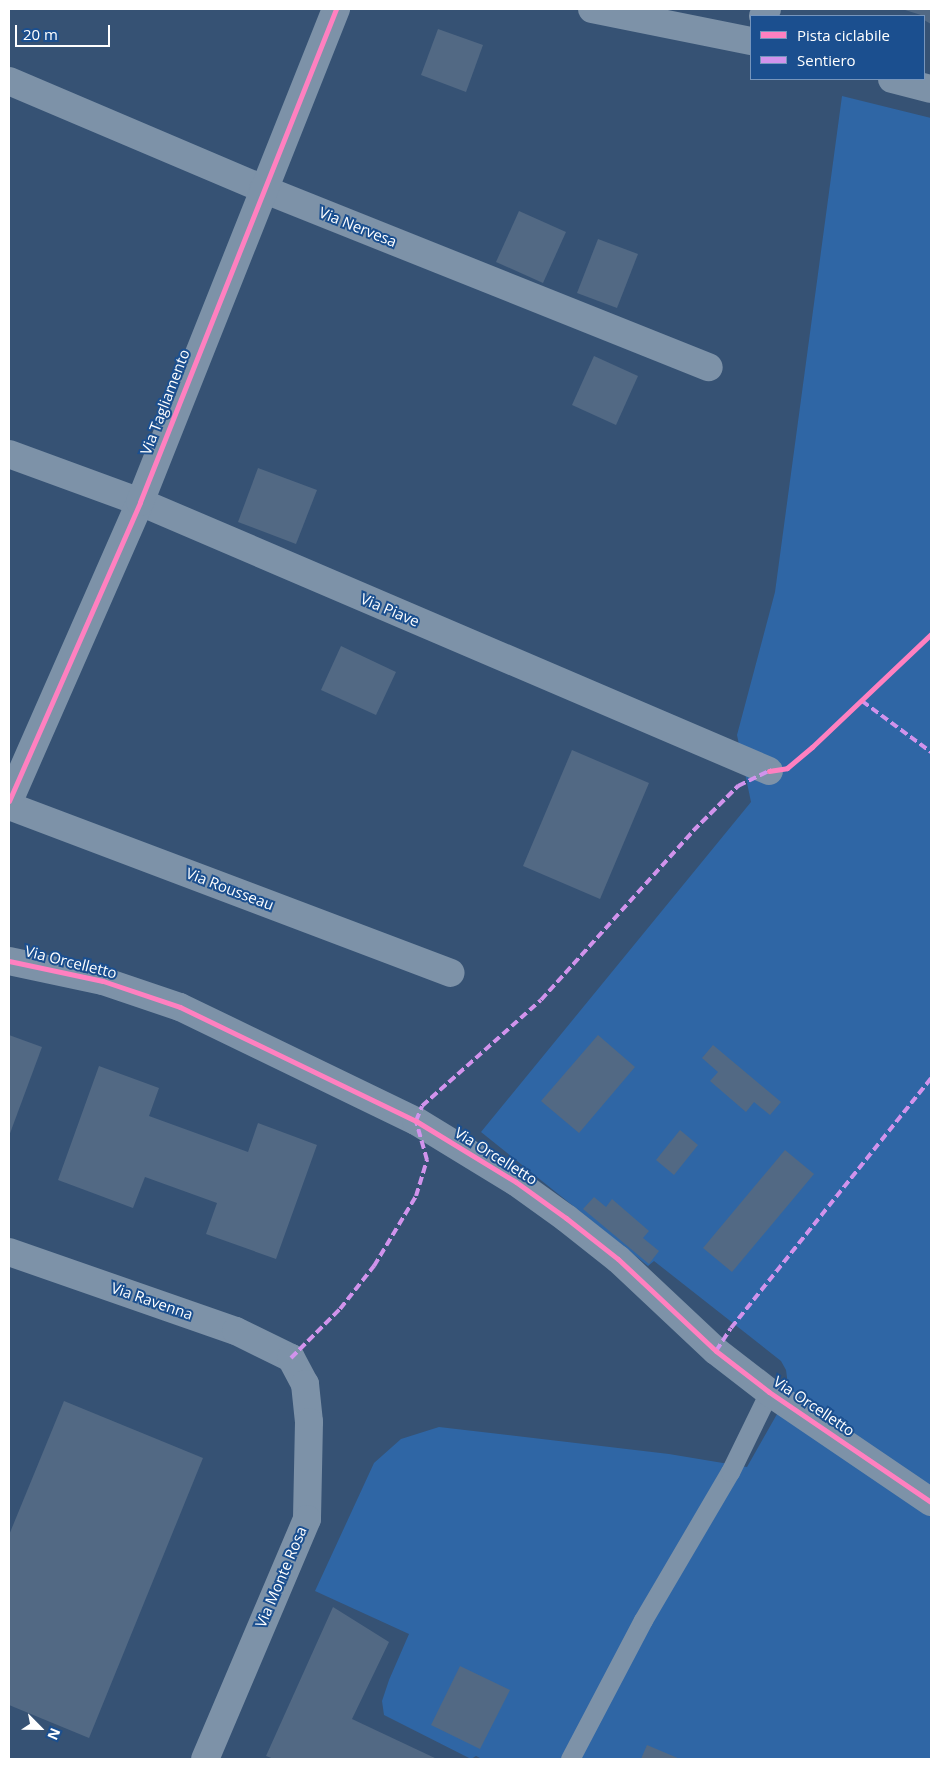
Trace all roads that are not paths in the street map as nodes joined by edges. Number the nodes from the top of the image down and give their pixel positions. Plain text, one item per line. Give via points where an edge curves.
1 (336, 9) edge
2 (592, 9) edge
3 (750, 41) edge
4 (896, 80) edge
5 (9, 81) edge
6 (931, 89) edge
7 (263, 189) junction
8 (709, 367) dead end
9 (9, 454) edge
10 (140, 502) junction
11 (769, 771) dead end
12 (9, 801) edge
13 (9, 806) edge
14 (9, 961) edge
15 (450, 973) dead end
16 (9, 1252) edge
17 (291, 1358) joint
18 (769, 1392) junction
19 (931, 1502) edge
20 (205, 1759) edge
21 (570, 1759) edge

1 - 7 street, Via Tagliamento
2 - 3 street
4 - 6 street
5 - 7 street, Via Nervesa
7 - 8 street, Via Nervesa
7 - 10 street, Via Tagliamento
9 - 10 street, Via Piave
10 - 11 street, Via Piave
10 - 12 street, Via Tagliamento
13 - 15 street, Via Rousseau
14 - 18 street, Via Orcelletto via 103,981 180,1007 416,1121 516,1182 566,1218 618,1259 716,1351
16 - 17 street, Via Ravenna via 236,1331
17 - 20 street, Via Monte Rosa via 305,1384 309,1422 306,1519
18 - 19 street, Via Orcelletto
18 - 21 lane via 730,1472 643,1620

